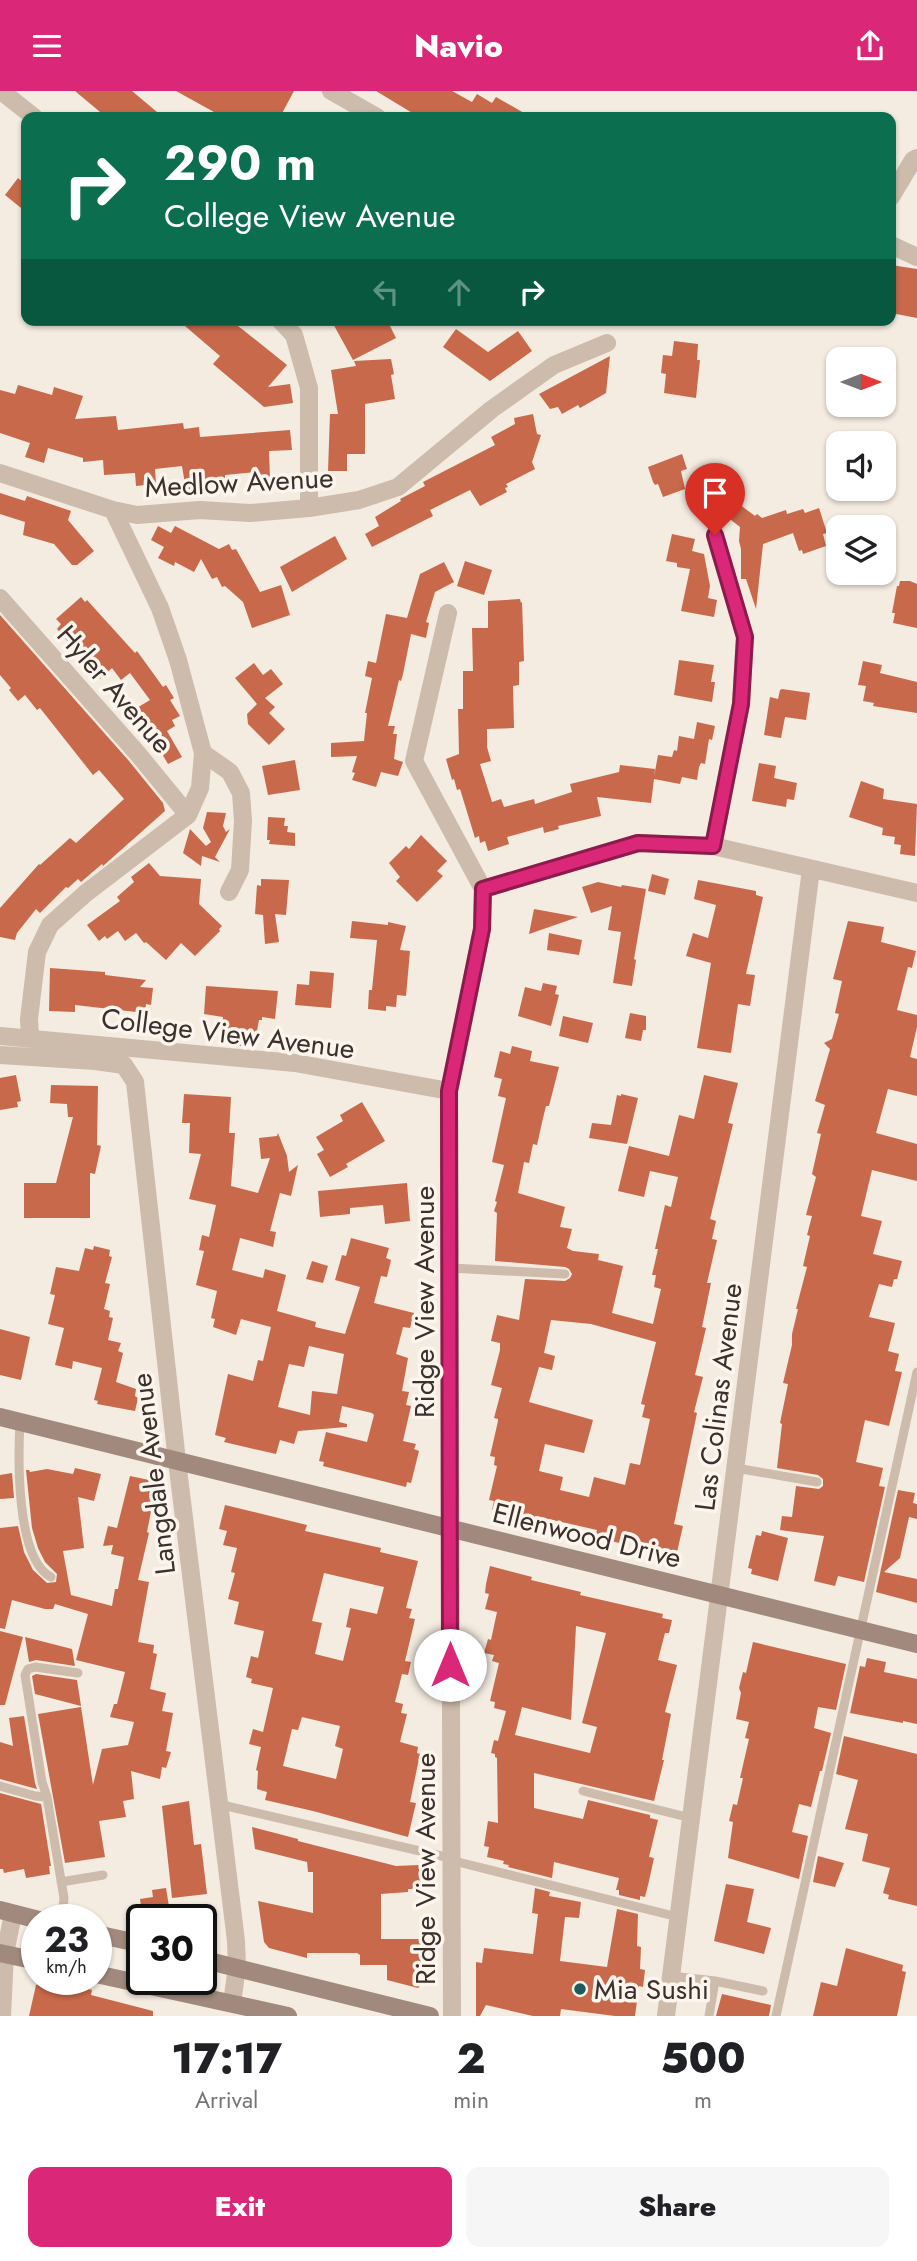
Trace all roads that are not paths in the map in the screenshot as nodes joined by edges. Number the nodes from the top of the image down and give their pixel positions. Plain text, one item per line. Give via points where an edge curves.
1 (2, 91) edge
2 (331, 91) edge
3 (28, 112) edge
4 (368, 112) edge
5 (917, 158) edge
6 (896, 189) edge
7 (896, 247) edge
8 (917, 257) edge
9 (286, 326) edge
10 (607, 343) dead end
11 (0, 473) edge
12 (309, 508) junction
13 (113, 510) junction
14 (715, 535) dead end
15 (0, 598) edge
16 (448, 613) dead end
17 (203, 753) junction
18 (188, 815) junction
19 (713, 846) junction
20 (811, 869) junction
21 (483, 889) junction
22 (229, 892) dead end
23 (917, 893) edge
24 (0, 1036) edge
25 (30, 1037) junction
26 (0, 1055) edge
27 (449, 1091) junction
28 (450, 1268) junction
29 (565, 1274) dead end
30 (917, 1372) edge
31 (0, 1417) edge
32 (20, 1422) junction
33 (177, 1461) junction
34 (736, 1468) junction
35 (817, 1482) dead end
36 (450, 1528) junction
37 (51, 1577) dead end
38 (720, 1594) junction
39 (861, 1631) junction
40 (917, 1644) edge
41 (78, 1673) dead end
42 (0, 1786) edge
43 (583, 1791) dead end
44 (47, 1797) junction
45 (218, 1804) junction
46 (691, 1818) junction
47 (450, 1859) junction
48 (103, 1875) dead end
49 (61, 1882) junction
50 (63, 1904) edge
51 (6, 1912) edge
52 (678, 1917) junction
53 (3, 1954) edge
54 (21, 1958) edge
55 (217, 1963) edge
56 (237, 1967) junction
57 (671, 1976) junction
58 (112, 1977) edge
59 (715, 1982) junction
60 (764, 1991) dead end
61 (232, 2003) junction
62 (2, 2016) edge
63 (288, 2016) edge
64 (430, 2016) edge
65 (452, 2016) edge
66 (666, 2016) edge
67 (709, 2016) edge
68 (775, 2016) edge

1 - 3 street
2 - 4 street
5 - 6 street
7 - 8 street
9 - 12 street via 294,335 309,388
10 - 12 street, Medlow Avenue via 554,365 492,409 398,487 359,500
11 - 13 street, Medlow Avenue
12 - 13 street, Medlow Avenue via 137,515
13 - 17 street via 160,608
14 - 19 street via 745,637 741,704
15 - 18 street, Hyler Avenue
16 - 21 street, Ridge View Avenue via 414,761
17 - 18 street via 200,788
17 - 22 street, Hyler Avenue via 230,772 241,793 240,870
18 - 25 street via 50,925 37,952
19 - 20 street
19 - 21 street via 638,843
20 - 23 street
20 - 34 street, Las Colinas Avenue
21 - 27 street, Ridge View Avenue via 482,929
24 - 25 street, College View Avenue
25 - 27 street, College View Avenue via 295,1063
26 - 33 street, Langdale Avenue via 124,1065 135,1082
27 - 28 street, Ridge View Avenue
28 - 29 lane
28 - 36 street, Ridge View Avenue
30 - 39 lane
31 - 32 street, Ellenwood Drive
32 - 33 street, Ellenwood Drive
32 - 37 lane via 26,1534 43,1573
33 - 36 street, Ellenwood Drive
33 - 45 street, Langdale Avenue
34 - 35 lane
34 - 38 street, Las Colinas Avenue
36 - 38 street, Ellenwood Drive
36 - 47 street, Ridge View Avenue
38 - 39 street, Ellenwood Drive
38 - 46 street, Las Colinas Avenue
39 - 40 street, Ellenwood Drive
39 - 68 lane
41 - 44 lane via 35,1667 25,1675
42 - 44 lane
43 - 46 lane
44 - 49 lane
45 - 47 lane
45 - 56 street, Langdale Avenue
46 - 52 street, Las Colinas Avenue
47 - 52 lane
47 - 65 street, Ridge View Avenue
48 - 49 lane
49 - 50 lane
51 - 53 street
52 - 57 street, Las Colinas Avenue
53 - 54 street
53 - 62 street
55 - 56 street
56 - 61 street, Langdale Avenue
56 - 64 street
57 - 59 lane
57 - 66 street, Las Colinas Avenue
58 - 61 street
59 - 60 lane
59 - 67 lane
61 - 63 street

